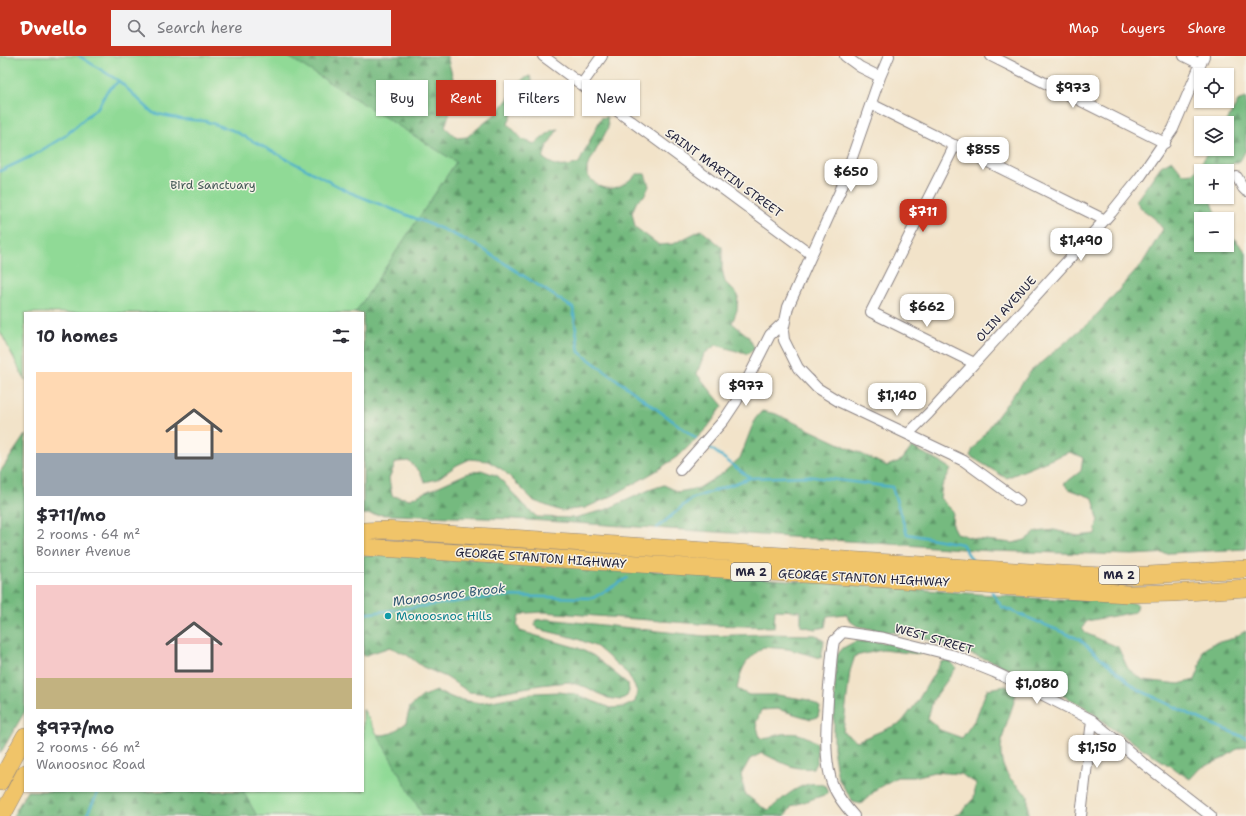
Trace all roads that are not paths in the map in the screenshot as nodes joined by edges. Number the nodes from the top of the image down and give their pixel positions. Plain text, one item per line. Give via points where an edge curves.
1 (544, 56) edge
2 (602, 56) edge
3 (845, 56) edge
4 (889, 56) edge
5 (991, 56) edge
6 (1184, 56) edge
7 (1202, 60) edge
8 (880, 77) junction
9 (585, 80) edge
10 (582, 84) edge
11 (871, 104) junction
12 (625, 116) edge
13 (1165, 143) junction
14 (955, 145) junction
15 (1237, 177) dead end
16 (1246, 191) edge
17 (1105, 220) junction
18 (811, 254) junction
19 (785, 321) junction
20 (974, 363) junction
21 (908, 434) junction
22 (680, 470) dead end
23 (1019, 501) dead end
24 (364, 531) edge
25 (364, 547) edge
26 (1246, 569) edge
27 (988, 577) junction
28 (1246, 588) edge
29 (1092, 720) junction
30 (24, 738) edge
31 (24, 775) edge
32 (0, 782) edge
33 (2, 816) edge
34 (854, 816) edge
35 (1081, 816) edge
36 (1211, 816) edge

1 - 10 street, SAINT MARTIN STREET
2 - 9 street
3 - 8 street
4 - 8 street
5 - 13 street
6 - 7 street
7 - 13 street, OLIN AVENUE via 1174,129
8 - 11 street
11 - 14 street
11 - 18 street via 841,189
12 - 18 street, SAINT MARTIN STREET
13 - 17 street, OLIN AVENUE
14 - 17 street
14 - 20 street via 871,312
15 - 16 street
17 - 20 street, OLIN AVENUE
18 - 19 street via 788,307
19 - 21 street via 783,336 790,354 813,385 828,396
19 - 22 street via 770,335 724,420
20 - 21 street, OLIN AVENUE
21 - 23 street via 964,461
24 - 27 highway, GEORGE STANTON HIGHWAY / MA 2 via 386,530 959,567
25 - 27 highway, GEORGE STANTON HIGHWAY / MA 2
26 - 27 highway, GEORGE STANTON HIGHWAY / MA 2 via 1104,576 1061,574
27 - 28 highway, GEORGE STANTON HIGHWAY / MA 2 via 1014,588 1128,594
29 - 34 street, WEST STREET via 994,672 952,655 884,638 843,632 834,641 831,658 827,713 828,763 833,785
29 - 35 street
29 - 36 street, WEST STREET
30 - 32 highway
31 - 33 highway

